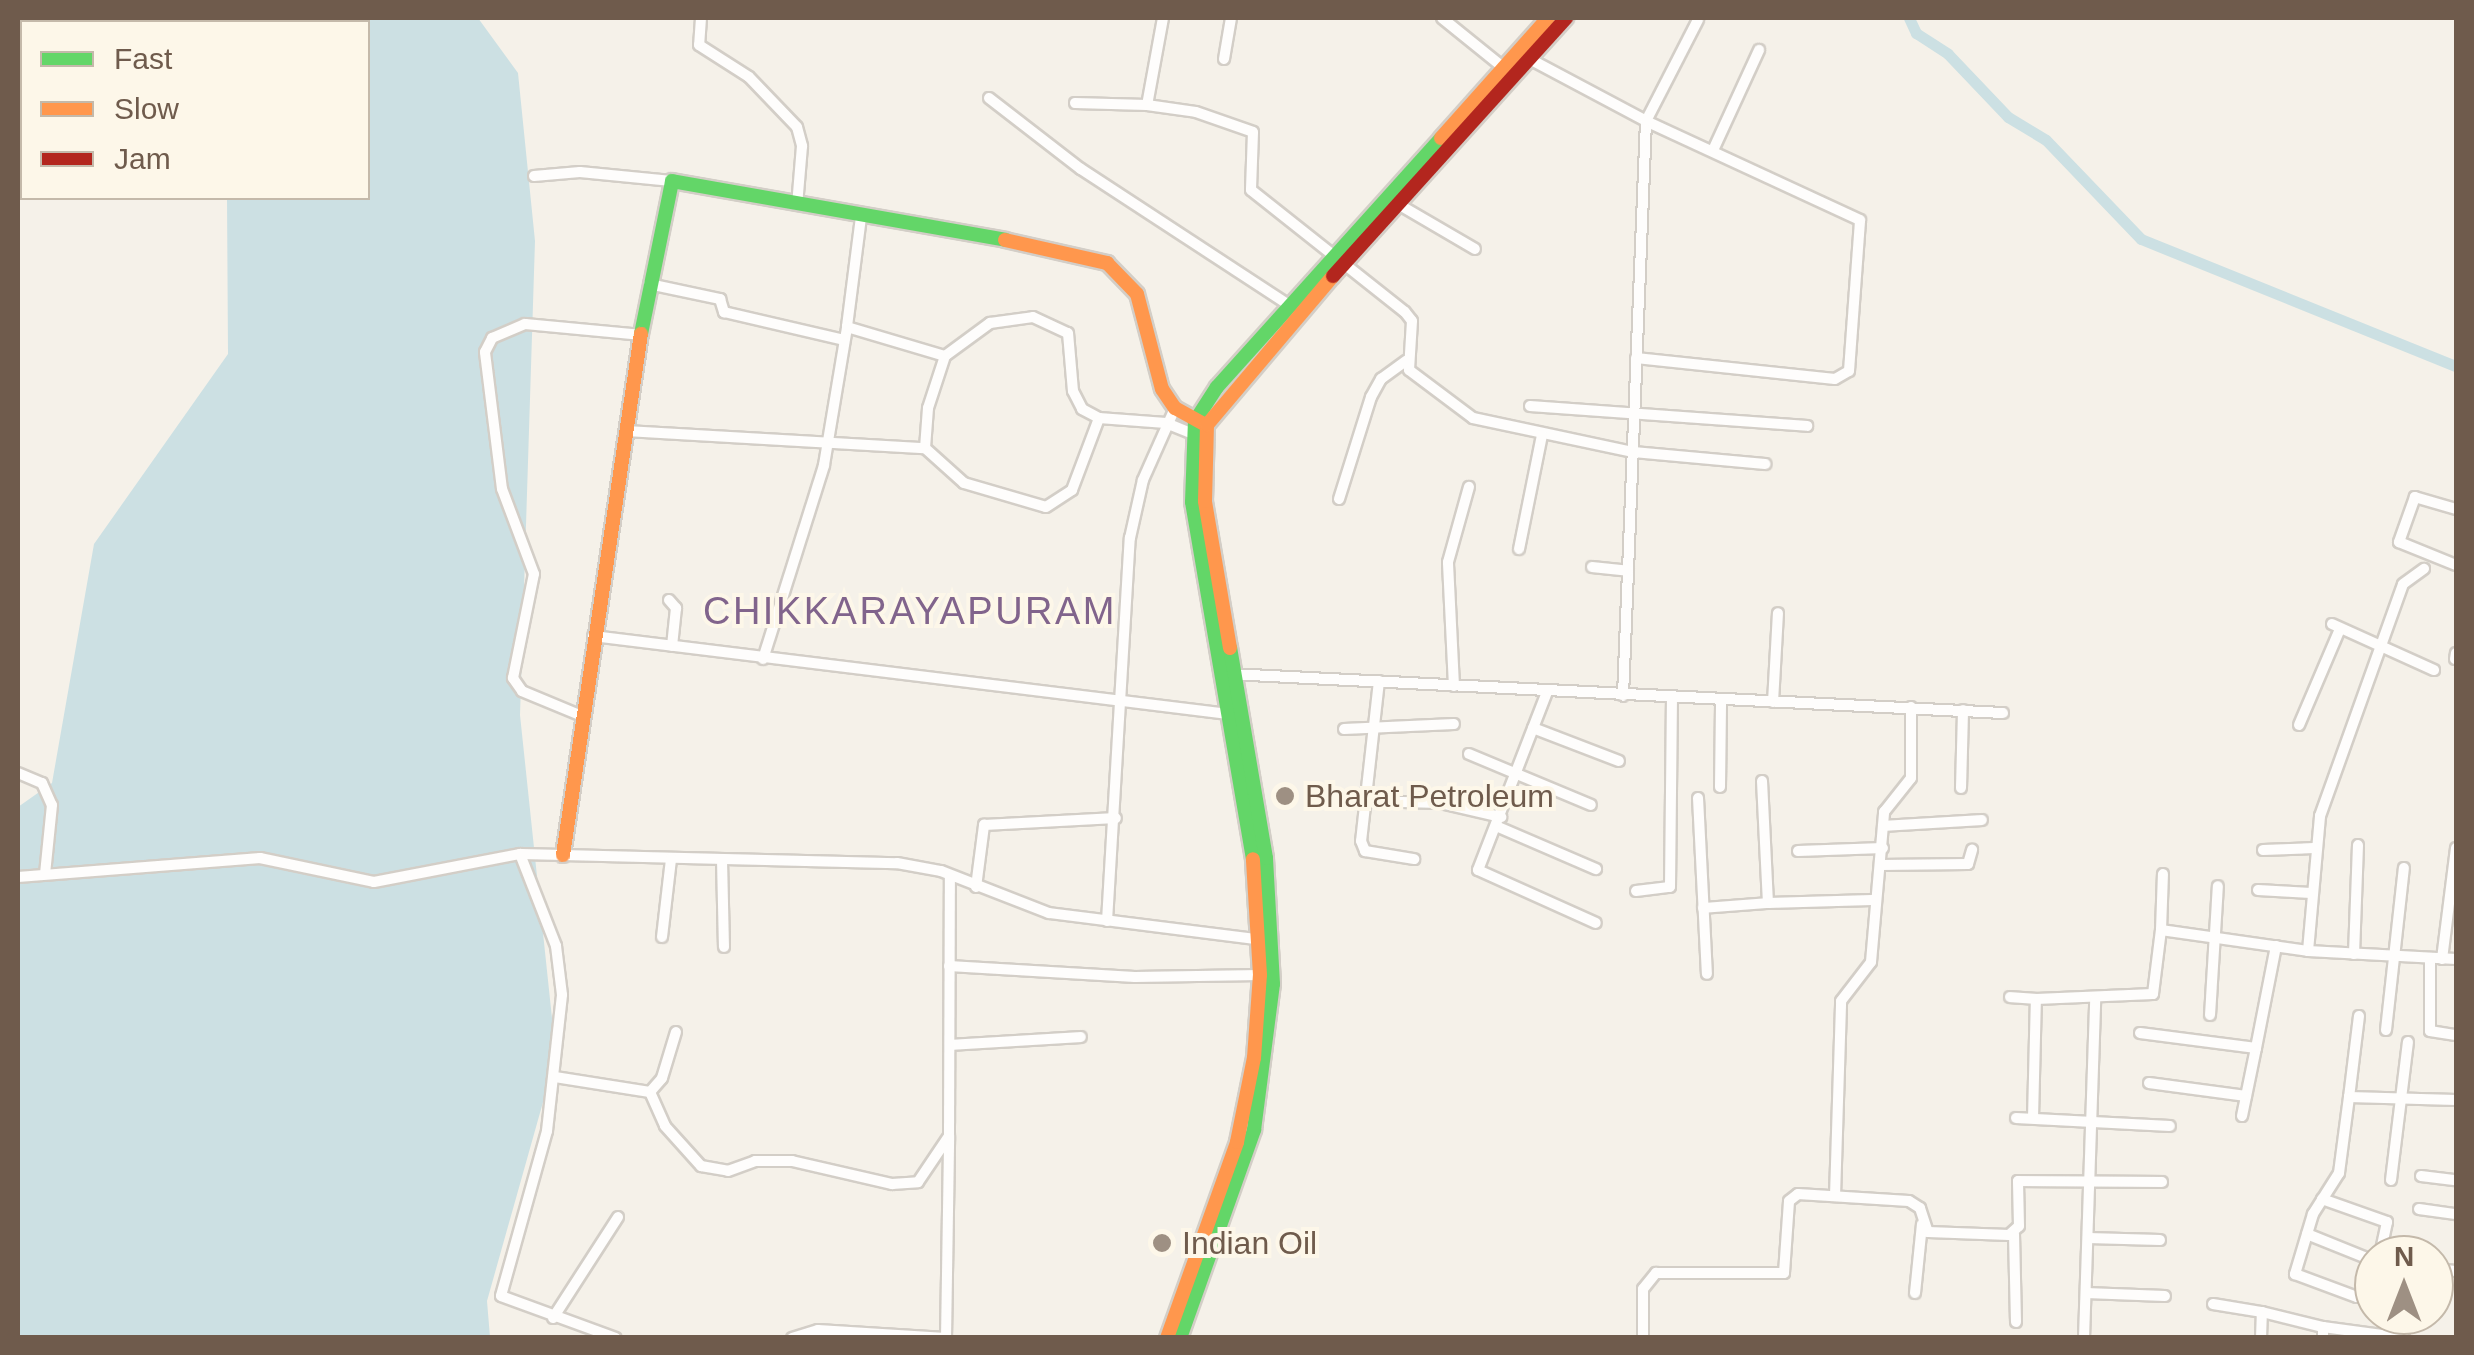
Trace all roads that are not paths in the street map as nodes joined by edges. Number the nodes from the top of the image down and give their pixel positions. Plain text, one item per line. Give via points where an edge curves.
1 (701, 18) edge
2 (1164, 18) edge
3 (1231, 18) edge
4 (1442, 18) edge
5 (1548, 18) edge
6 (1566, 18) edge
7 (1698, 20) dead end
8 (1759, 50) dead end
9 (1523, 56) junction
10 (1224, 59) dead end
11 (1504, 68) junction
12 (989, 98) dead end
13 (1075, 103) dead end
14 (1147, 106) junction
15 (1646, 120) junction
16 (1714, 148) junction
17 (534, 176) dead end
18 (672, 181) junction
19 (1398, 204) junction
20 (797, 205) junction
21 (861, 217) junction
22 (1476, 249) dead end
23 (1339, 260) junction
24 (650, 284) junction
25 (1295, 308) junction
26 (846, 334) junction
27 (642, 335) junction
28 (944, 356) junction
29 (1636, 358) junction
30 (1406, 362) junction
31 (1530, 406) dead end
32 (1175, 408) junction
33 (1635, 412) junction
34 (1099, 418) junction
35 (1166, 423) junction
36 (1807, 426) dead end
37 (1200, 430) junction
38 (626, 431) junction
39 (1542, 435) junction
40 (827, 444) junction
41 (925, 448) junction
42 (1633, 452) junction
43 (1765, 464) dead end
44 (1469, 487) dead end
45 (1339, 499) dead end
46 (2456, 510) edge
47 (1520, 548) dead end
48 (2456, 565) edge
49 (1592, 568) dead end
50 (2424, 569) dead end
51 (1628, 571) junction
52 (669, 600) dead end
53 (1778, 613) dead end
54 (592, 636) junction
55 (672, 646) junction
56 (2382, 648) junction
57 (763, 658) junction
58 (2434, 670) dead end
59 (1229, 674) junction
60 (1379, 681) junction
61 (1454, 686) junction
62 (1547, 692) junction
63 (1623, 696) junction
64 (1672, 698) junction
65 (1721, 700) junction
66 (1774, 702) junction
67 (1122, 703) junction
68 (1912, 707) junction
69 (1963, 710) junction
70 (2003, 712) dead end
71 (1228, 714) junction
72 (582, 716) junction
73 (1454, 724) dead end
74 (2299, 725) dead end
75 (1374, 727) junction
76 (1534, 728) junction
77 (1344, 729) dead end
78 (1470, 754) dead end
79 (1618, 761) dead end
80 (18, 773) edge
81 (1516, 773) junction
82 (1762, 781) dead end
83 (1720, 786) dead end
84 (1961, 788) dead end
85 (1698, 798) dead end
86 (1365, 801) junction
87 (1591, 806) dead end
88 (1116, 818) junction
89 (1982, 820) dead end
90 (1499, 821) junction
91 (1883, 826) junction
92 (2358, 845) dead end
93 (1883, 848) junction
94 (2314, 848) junction
95 (2456, 848) edge
96 (1972, 850) dead end
97 (2262, 850) dead end
98 (1798, 851) dead end
99 (520, 854) junction
100 (563, 855) junction
101 (670, 858) junction
102 (1414, 859) dead end
103 (722, 860) junction
104 (1881, 865) junction
105 (2404, 868) dead end
106 (1596, 869) dead end
107 (45, 874) junction
108 (2163, 874) dead end
109 (18, 876) edge
110 (950, 876) junction
111 (2218, 886) dead end
112 (976, 887) junction
113 (2258, 890) dead end
114 (1636, 891) dead end
115 (2312, 893) junction
116 (1872, 900) junction
117 (1768, 903) junction
118 (1704, 908) junction
119 (1107, 921) junction
120 (1596, 923) dead end
121 (2161, 930) junction
122 (662, 936) dead end
123 (2216, 938) junction
124 (1268, 940) junction
125 (2276, 946) junction
126 (724, 947) dead end
127 (2308, 951) junction
128 (2354, 954) junction
129 (2394, 957) junction
130 (2436, 959) junction
131 (2456, 959) edge
132 (949, 966) junction
133 (1707, 974) dead end
134 (1260, 975) junction
135 (2010, 997) dead end
136 (2036, 999) junction
137 (2094, 999) junction
138 (2210, 1014) dead end
139 (2359, 1016) dead end
140 (2386, 1030) dead end
141 (676, 1032) dead end
142 (2140, 1032) dead end
143 (2456, 1034) edge
144 (1081, 1037) dead end
145 (2408, 1042) dead end
146 (950, 1045) junction
147 (2256, 1048) junction
148 (555, 1076) junction
149 (2149, 1082) dead end
150 (650, 1092) junction
151 (2246, 1096) junction
152 (2350, 1097) junction
153 (2404, 1098) junction
154 (2456, 1100) edge
155 (2242, 1116) dead end
156 (2016, 1118) dead end
157 (2033, 1118) junction
158 (2092, 1121) junction
159 (2170, 1126) dead end
160 (948, 1136) junction
161 (2421, 1176) dead end
162 (2090, 1180) junction
163 (2391, 1180) dead end
164 (2456, 1180) edge
165 (2162, 1182) dead end
166 (1835, 1196) junction
167 (2322, 1199) junction
168 (2418, 1210) dead end
169 (2456, 1214) edge
170 (618, 1216) dead end
171 (1922, 1224) junction
172 (2014, 1234) junction
173 (2307, 1234) junction
174 (2384, 1235) edge
175 (2088, 1238) junction
176 (2160, 1240) dead end
177 (2354, 1253) edge
178 (1915, 1293) dead end
179 (2086, 1293) junction
180 (2165, 1296) dead end
181 (2354, 1296) edge
182 (2213, 1304) dead end
183 (2262, 1312) junction
184 (553, 1318) junction
185 (2016, 1322) dead end
186 (2323, 1332) edge
187 (896, 1336) edge
188 (794, 1337) edge
189 (2397, 1337) edge
190 (616, 1338) edge
191 (946, 1338) edge
192 (1167, 1338) edge
193 (1180, 1338) edge
194 (1642, 1338) edge
195 (2084, 1338) edge
196 (2262, 1338) edge

1 - 20 street via 699,45 763,88 797,127
2 - 14 street
3 - 10 street
4 - 11 street
5 - 9 main road
6 - 9 main road
7 - 15 street
8 - 16 street
9 - 11 main road
9 - 15 street
9 - 19 main road
11 - 23 main road
12 - 25 street via 1081,169
13 - 14 street
14 - 23 street via 1196,112 1253,132 1251,190
15 - 16 street
15 - 29 street
16 - 29 street via 1860,220 1849,372 1835,379
17 - 18 street via 580,172
18 - 20 main road
18 - 24 main road
19 - 22 street
19 - 23 main road
20 - 21 main road
21 - 26 street
21 - 32 main road via 1081,253 1107,263 1137,294 1158,378
23 - 25 main road
23 - 30 street via 1412,321
24 - 26 street via 720,299 724,312
24 - 27 main road
25 - 37 main road
26 - 28 street
26 - 40 street
27 - 38 main road
27 - 72 street via 525,324 492,338 486,352 502,489 534,574 513,678 522,691
28 - 34 street via 990,324 1051,320 1068,334 1077,402
28 - 41 street via 928,408
29 - 33 street
30 - 39 street via 1472,418
30 - 45 street via 1371,397
31 - 33 street via 1580,414 1592,407
32 - 35 street
32 - 37 main road
33 - 36 street
33 - 42 street
34 - 35 street
34 - 41 street via 1072,490 1046,507 964,482
35 - 37 street
35 - 67 street via 1130,538
37 - 59 main road via 1192,502
38 - 40 street
38 - 54 main road
39 - 42 street
39 - 47 street
40 - 41 street
40 - 57 street via 808,526
42 - 43 street
42 - 51 street
44 - 61 street via 1448,562
46 - 48 street via 2414,497 2399,542
49 - 51 street
50 - 56 street via 2402,584
51 - 63 street
52 - 55 street via 676,608
53 - 66 street
54 - 55 street
54 - 72 main road
55 - 57 street
56 - 58 street
56 - 74 street via 2336,626
56 - 94 street
57 - 67 street
59 - 60 street
59 - 71 main road
59 - 124 main road
60 - 61 street
60 - 75 street
61 - 62 street
62 - 63 street
62 - 76 street
63 - 64 street
64 - 65 street
64 - 114 street via 1670,886
65 - 66 street
65 - 83 street
66 - 68 street
67 - 71 street
67 - 88 street
68 - 69 street
68 - 91 street via 1911,778 1884,812
69 - 70 street
69 - 84 street
71 - 124 main road
72 - 100 main road
73 - 75 street
75 - 77 street
75 - 86 street
76 - 79 street
76 - 81 street
78 - 81 street
80 - 107 street via 42,783 52,806
81 - 87 street
81 - 90 street
82 - 117 street
85 - 118 street
86 - 90 street via 1440,803
86 - 102 street via 1365,851
88 - 112 street via 984,825
88 - 119 street
89 - 91 street
90 - 106 street
90 - 120 street via 1478,862 1482,875
91 - 93 street
92 - 128 street
93 - 98 street
93 - 104 street
94 - 97 street
94 - 115 street
95 - 130 street
96 - 104 street via 1968,864
99 - 100 street
99 - 107 street via 374,882 260,858
99 - 148 street via 560,964
100 - 101 street
101 - 103 street
101 - 122 street
103 - 110 street via 897,863
103 - 126 street
104 - 116 street
105 - 129 street
107 - 109 street
108 - 121 street
110 - 112 street
110 - 132 street
111 - 123 street
112 - 119 street via 1049,913
113 - 115 street
115 - 127 street
116 - 117 street
116 - 166 street via 1871,962 1841,1000
117 - 118 street
118 - 133 street
119 - 124 street
121 - 123 street
121 - 137 street via 2153,994
123 - 125 street
123 - 138 street
124 - 134 main road
124 - 193 main road via 1271,1023 1254,1130
125 - 127 street
125 - 147 street
127 - 128 street
128 - 129 street
129 - 130 street
129 - 140 street
130 - 131 street
130 - 143 street via 2430,1031
132 - 134 street via 1135,977
132 - 146 street
134 - 192 main road via 1240,1128
135 - 136 street
136 - 137 street
136 - 157 street
137 - 158 street
139 - 152 street
141 - 150 street via 662,1078
142 - 147 street
144 - 146 street
145 - 153 street
146 - 160 street
147 - 151 street
148 - 150 street
148 - 184 street via 501,1296
149 - 151 street
150 - 160 street via 666,1126 701,1166 728,1170 755,1161 792,1161 892,1184 918,1182
151 - 155 street
152 - 153 street
152 - 167 street via 2338,1173
153 - 154 street
153 - 163 street
156 - 157 street
157 - 158 street
158 - 159 street
158 - 162 street
160 - 191 street
161 - 164 street
162 - 165 street
162 - 172 street via 2018,1182
162 - 175 street
166 - 171 street via 1915,1202
166 - 194 street via 1791,1197 1779,1276 1649,1276
167 - 173 street
167 - 174 street via 2387,1222
168 - 169 street
170 - 184 street
171 - 172 street via 1934,1233
171 - 178 street
172 - 185 street
173 - 177 street
173 - 181 street via 2297,1279
175 - 176 street
175 - 179 street
179 - 180 street
179 - 195 street
182 - 183 street
183 - 186 street
183 - 196 street
184 - 190 street
186 - 189 street
187 - 188 street via 818,1330
187 - 191 street

